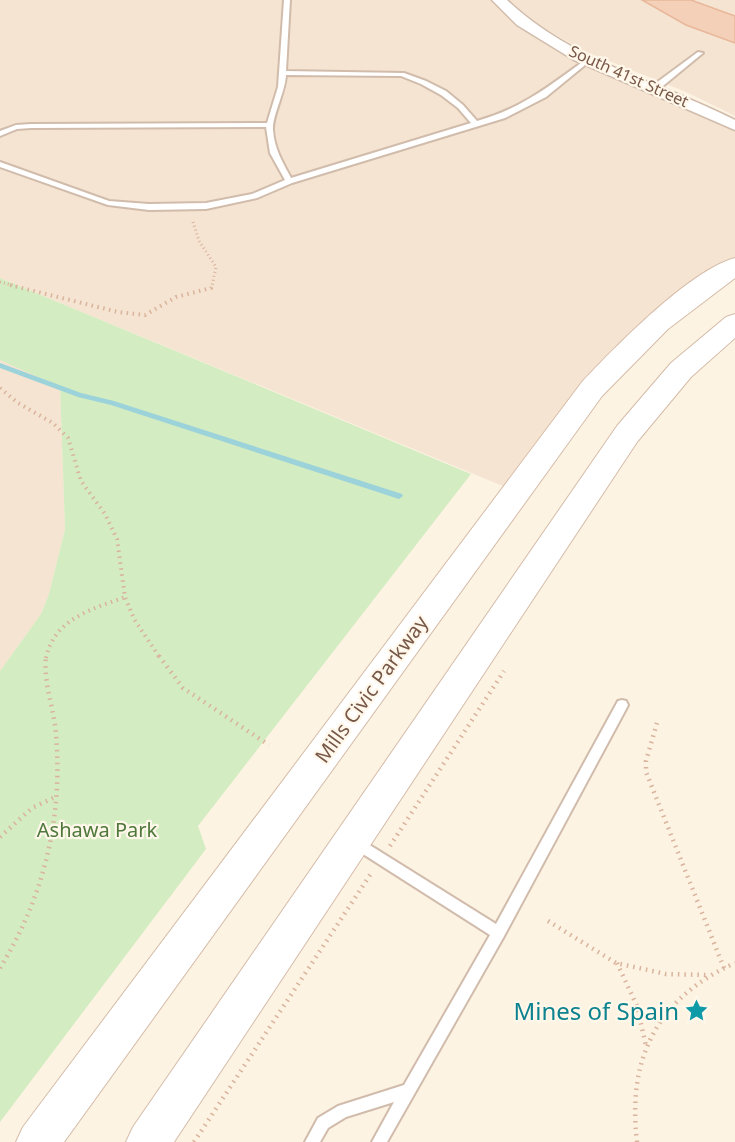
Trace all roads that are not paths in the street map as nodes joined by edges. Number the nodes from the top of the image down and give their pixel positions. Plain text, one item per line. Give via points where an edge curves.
1 (287, 0) edge
2 (499, 0) edge
3 (700, 53) dead end
4 (587, 61) junction
5 (283, 73) junction
6 (655, 88) junction
7 (476, 124) junction
8 (270, 125) junction
9 (735, 126) edge
10 (0, 134) edge
11 (0, 164) edge
12 (289, 181) junction
13 (735, 266) edge
14 (735, 323) edge
15 (622, 705) dead end
16 (351, 840) junction
17 (498, 933) junction
18 (408, 1089) junction
19 (38, 1142) edge
20 (148, 1142) edge
21 (312, 1142) edge
22 (379, 1142) edge

1 - 5 lane
2 - 4 street, South 41st Street via 534,30
3 - 6 lane
4 - 6 street, South 41st Street
4 - 7 lane via 543,95
5 - 7 lane via 402,74 447,94
5 - 8 lane
6 - 9 street, South 41st Street
7 - 12 lane
8 - 10 lane via 31,126
8 - 12 lane via 270,143
11 - 12 lane via 108,203 189,207 254,196
13 - 19 main road, Mills Civic Parkway via 652,328 592,389
14 - 16 main road via 681,370 627,434
15 - 17 lane
16 - 17 lane
16 - 20 main road
17 - 18 lane
18 - 21 lane via 343,1110 323,1124
18 - 22 lane

